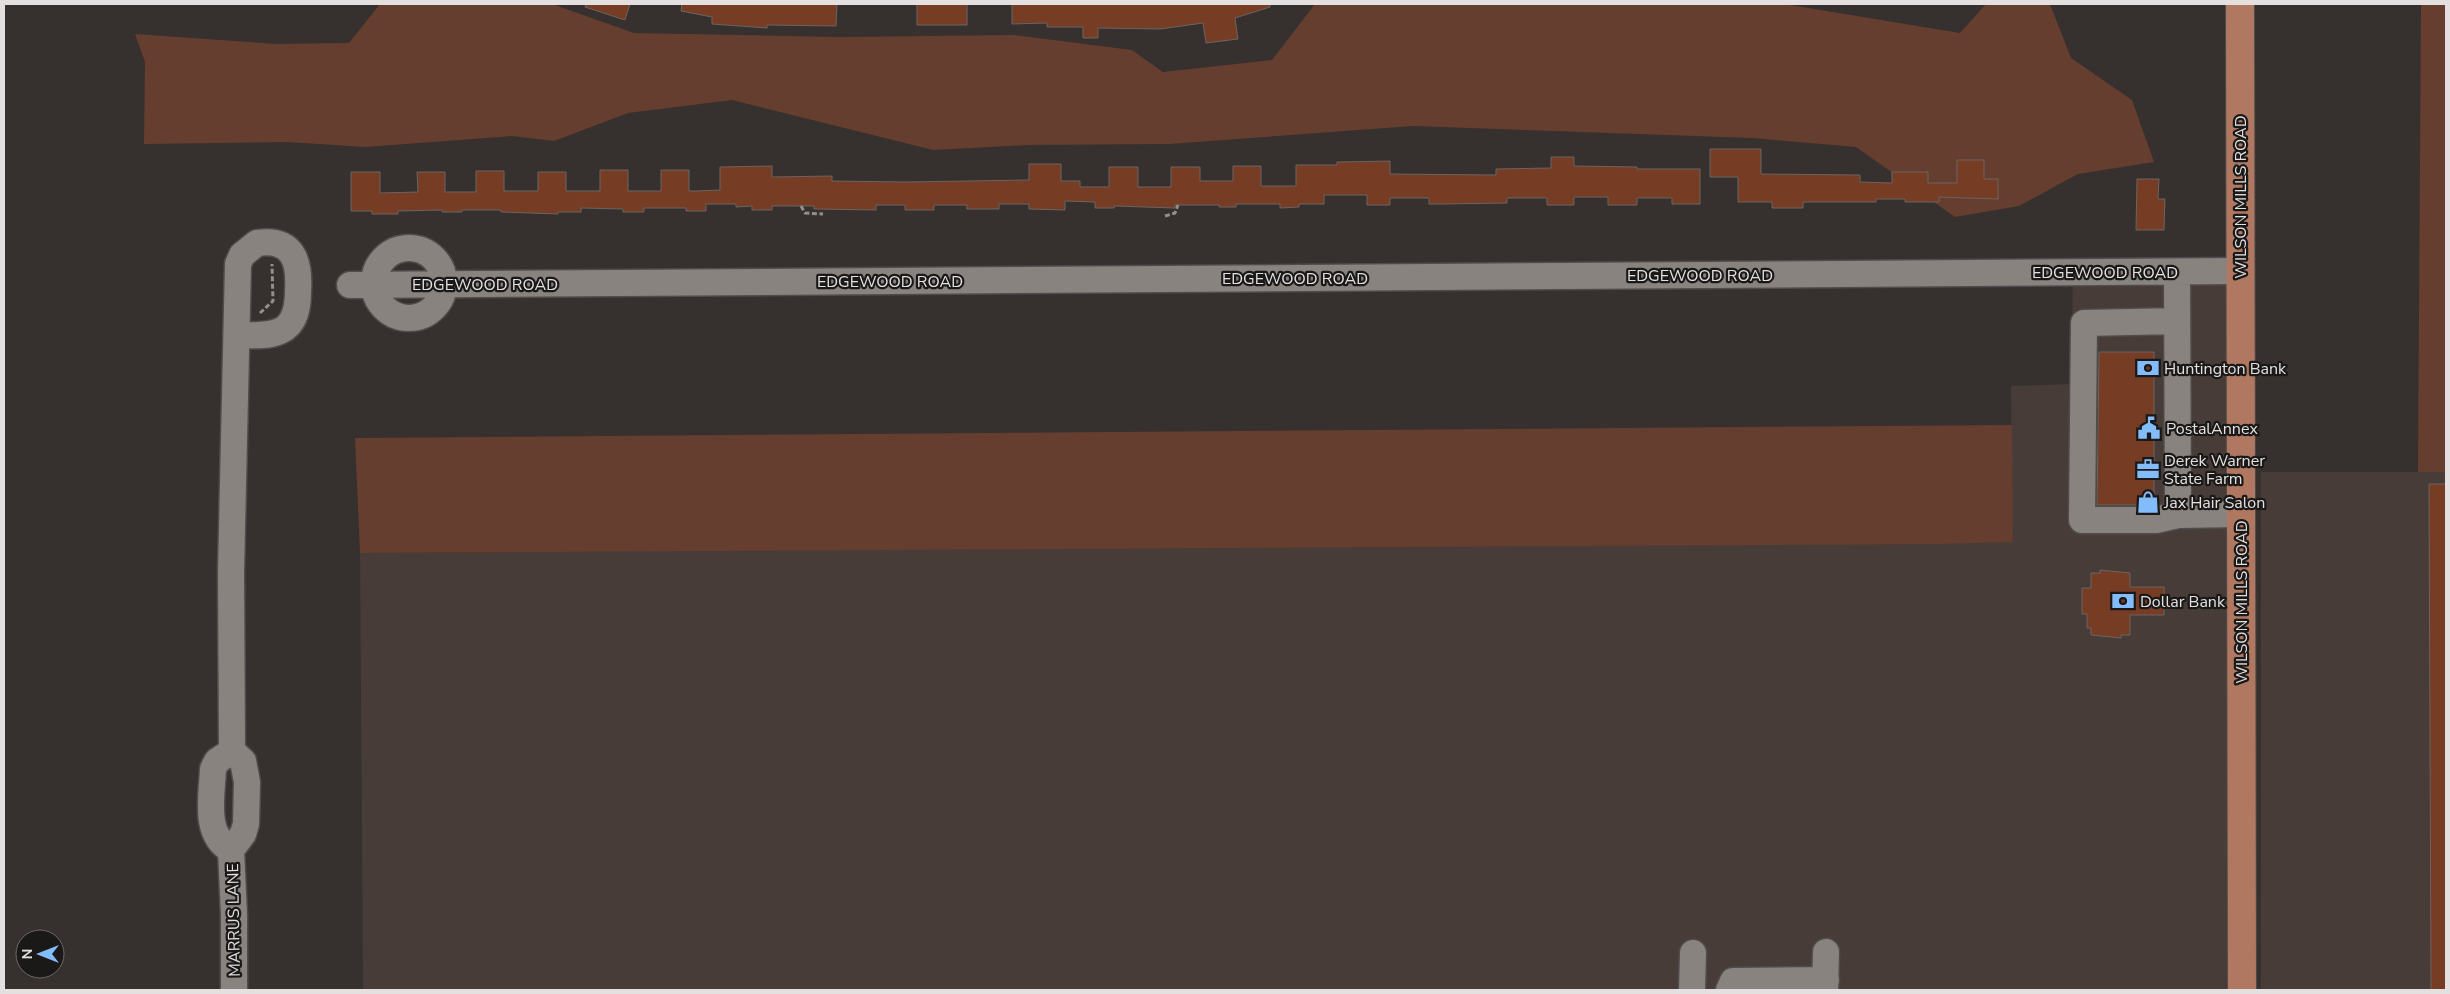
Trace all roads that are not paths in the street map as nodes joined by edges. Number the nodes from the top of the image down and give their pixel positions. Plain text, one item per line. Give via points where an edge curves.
1 (2240, 4) edge
2 (2177, 272) junction
3 (2239, 272) junction
4 (444, 284) junction
5 (2177, 321) junction
6 (246, 326) road end
7 (2241, 514) junction
8 (2178, 515) junction
9 (232, 751) junction
10 (232, 850) junction
11 (1826, 952) dead end
12 (1693, 953) dead end
13 (1825, 985) edge
14 (234, 990) edge
15 (1692, 990) edge
16 (1729, 990) edge
17 (2242, 990) edge

1 - 3 main road, WILSON MILLS ROAD
2 - 3 street, EDGEWOOD ROAD
2 - 4 street, EDGEWOOD ROAD
2 - 5 street
3 - 7 main road, WILSON MILLS ROAD
4 - 4 street, EDGEWOOD ROAD via 362,284 376,274 392,252 408,248 433,258 442,272
5 - 8 street
5 - 8 street via 2084,323 2082,520 2156,520
6 - 9 street via 231,572
7 - 8 street
7 - 17 main road, WILSON MILLS ROAD
9 - 10 street, MARRUS LANE via 243,761 247,809 244,834
9 - 10 street, MARRUS LANE via 217,761 213,769 212,826 219,839
10 - 14 street, MARRUS LANE
11 - 13 street
12 - 15 street
13 - 16 street via 1733,981

